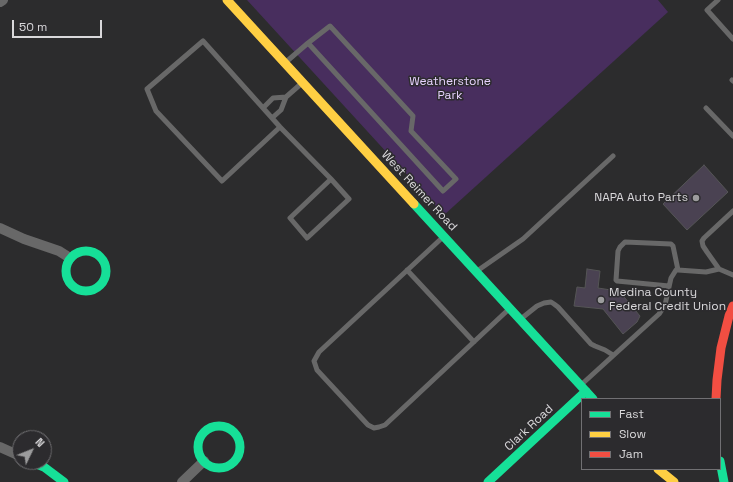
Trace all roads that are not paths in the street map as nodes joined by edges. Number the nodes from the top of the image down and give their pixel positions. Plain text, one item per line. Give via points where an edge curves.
1 (3, 0) edge
2 (227, 0) edge
3 (718, 0) edge
4 (0, 2) edge
5 (733, 39) edge
6 (308, 43) junction
7 (285, 63) junction
8 (302, 82) junction
9 (286, 97) junction
10 (263, 108) junction
11 (706, 108) dead end
12 (272, 118) junction
13 (280, 127) junction
14 (733, 136) edge
15 (613, 156) dead end
16 (331, 179) junction
17 (733, 211) edge
18 (0, 228) edge
19 (444, 236) junction
20 (70, 258) junction
21 (719, 269) junction
22 (407, 270) junction
23 (678, 270) junction
24 (477, 271) junction
25 (733, 275) edge
26 (669, 286) junction
27 (733, 306) edge
28 (510, 308) junction
29 (520, 319) junction
30 (730, 326) edge
31 (474, 342) junction
32 (613, 355) junction
33 (583, 388) junction
34 (591, 398) edge
35 (716, 398) edge
36 (0, 447) edge
37 (12, 452) edge
38 (204, 461) junction
39 (721, 466) edge
40 (48, 470) edge
41 (659, 470) edge
42 (64, 482) edge
43 (182, 482) edge
44 (488, 482) edge
45 (674, 482) edge
46 (724, 482) edge

1 - 4 street
2 - 7 street, West Reimer Road
3 - 5 lane via 707,10
6 - 6 lane via 330,26 413,116 411,131 456,179 443,191
6 - 7 lane
7 - 8 street, West Reimer Road
8 - 9 lane
8 - 19 street, West Reimer Road
9 - 10 lane via 273,98
9 - 12 lane via 281,110
10 - 12 lane
10 - 13 lane via 202,41 147,89 156,111 222,182
11 - 14 lane
12 - 13 lane
13 - 16 lane
15 - 24 lane via 523,239
16 - 16 lane via 350,199 307,238 290,218
17 - 21 lane via 702,241
18 - 20 street via 59,251
19 - 22 lane
19 - 24 street, West Reimer Road
20 - 20 street via 65,270 68,282 72,286 78,290 91,291 102,283 106,270 101,257 95,253 82,251
21 - 23 lane via 706,272
21 - 25 lane
22 - 31 lane
22 - 31 lane via 319,352 314,360 317,370 368,425 374,428 384,425
23 - 26 lane via 672,275
23 - 26 lane via 671,244 625,242 620,247 617,281
24 - 28 street, West Reimer Road
26 - 32 lane via 665,305 660,314
27 - 30 street
28 - 29 street, West Reimer Road
28 - 31 lane
29 - 32 lane via 537,306 551,302 591,344
29 - 33 street, West Reimer Road
30 - 35 street via 720,354
32 - 33 lane
33 - 34 street, West Reimer Road
33 - 44 street, Clark Road
36 - 37 street
38 - 38 street via 216,468 229,466 235,462 240,450 238,436 227,427 213,426 207,430 202,435 198,448
38 - 43 street
39 - 46 street
40 - 42 street
41 - 45 street

